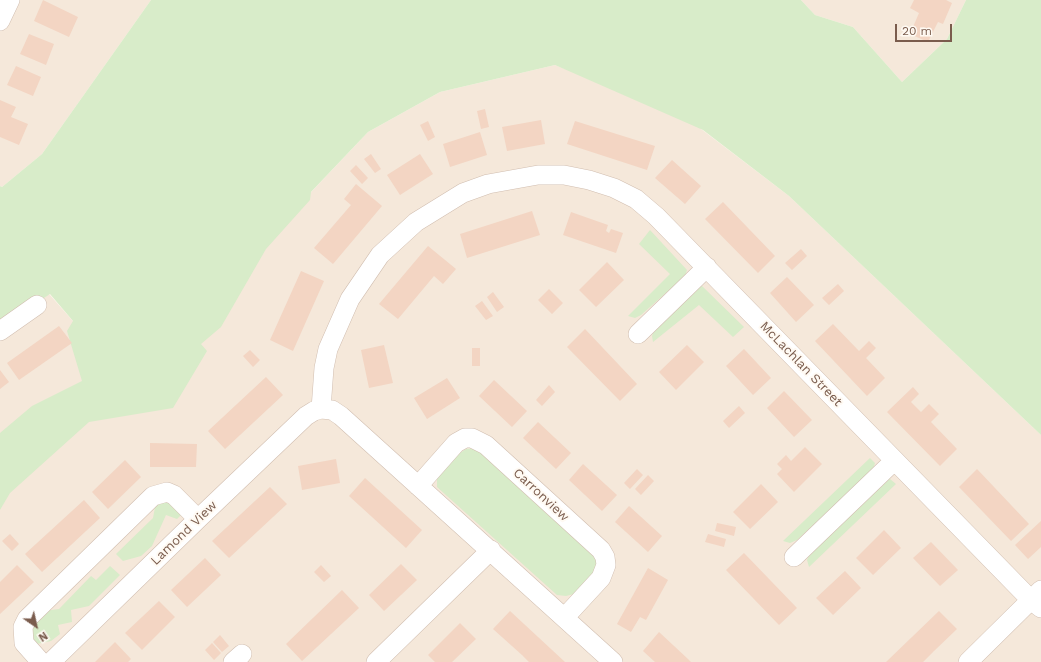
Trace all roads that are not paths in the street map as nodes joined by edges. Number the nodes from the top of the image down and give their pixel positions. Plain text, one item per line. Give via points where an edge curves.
1 (10, 0) edge
2 (0, 21) edge
3 (707, 267) junction
4 (25, 307) dead end
5 (0, 331) edge
6 (638, 334) dead end
7 (321, 409) junction
8 (894, 461) junction
9 (418, 486) junction
10 (198, 519) junction
11 (491, 550) junction
12 (794, 557) dead end
13 (1038, 599) edge
14 (565, 617) junction
15 (41, 662) edge
16 (51, 662) edge
17 (376, 662) edge
18 (613, 662) edge
19 (968, 662) edge

1 - 2 street
3 - 6 street
3 - 7 street, McLachlan Street via 636,199 589,180 564,175 538,175 488,184 463,193 416,222 380,255 367,273 350,299 328,349
3 - 8 street, McLachlan Street
4 - 5 street
7 - 9 street via 332,410 341,416
7 - 10 street, Lamond View via 306,416
8 - 12 street
8 - 13 street, McLachlan Street
9 - 11 street
9 - 14 street, Carronview via 456,443 464,438 472,438 486,445 601,550 606,565 601,578
10 - 15 street via 174,495 166,492 153,496 27,620 23,627 24,643
10 - 16 street, Lamond View
11 - 14 street
11 - 17 street
13 - 19 street
14 - 18 street

